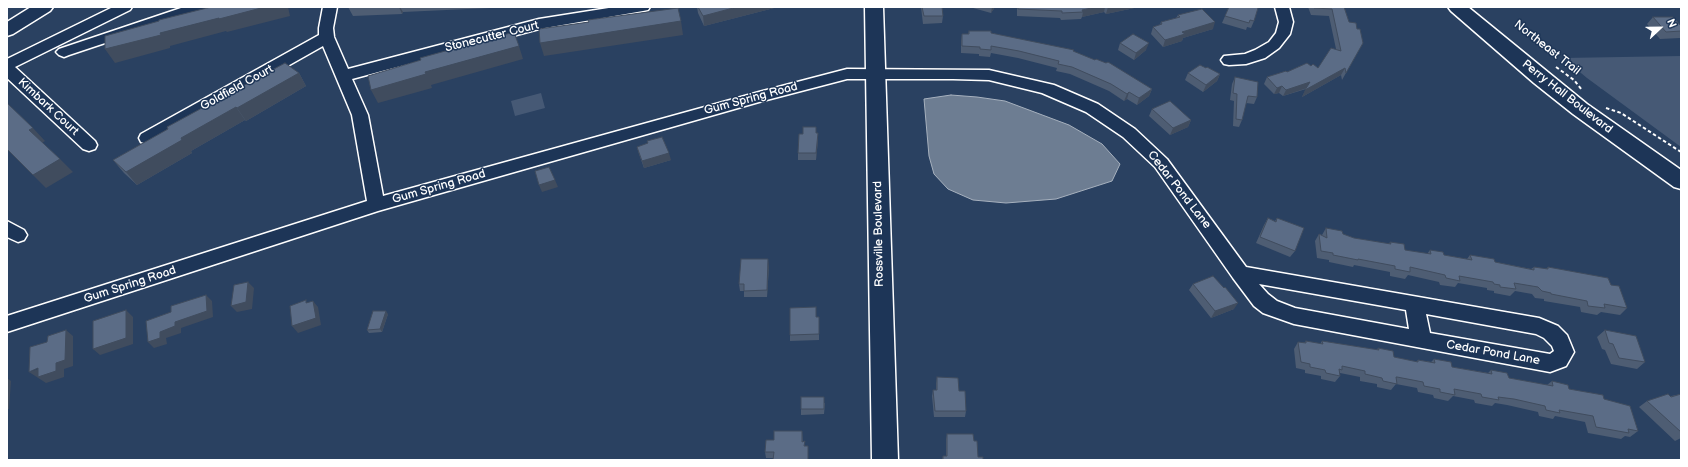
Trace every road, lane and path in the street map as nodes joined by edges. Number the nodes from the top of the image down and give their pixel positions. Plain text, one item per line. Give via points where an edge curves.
1 (16, 7) edge
2 (44, 7) edge
3 (125, 7) edge
4 (199, 7) edge
5 (330, 7) edge
6 (643, 7) edge
7 (874, 7) edge
8 (1282, 7) edge
9 (1457, 7) edge
10 (7, 12) edge
11 (7, 30) edge
12 (327, 37) junction
13 (64, 52) dead end
14 (1230, 60) dead end
15 (7, 65) edge
16 (1551, 65) dead end
17 (7, 68) edge
18 (876, 73) junction
19 (343, 76) junction
20 (1583, 93) dead end
21 (1602, 107) dead end
22 (147, 138) dead end
23 (89, 145) dead end
24 (1681, 152) edge
25 (1681, 181) edge
26 (376, 205) junction
27 (1240, 273) junction
28 (1415, 304) junction
29 (7, 324) edge
30 (1421, 340) junction
31 (884, 460) edge

1 - 10 main road
2 - 11 main road
3 - 15 street
4 - 13 street
5 - 12 street
6 - 19 street, Stonecutter Court via 539,24
7 - 18 main road, Rossville Boulevard
8 - 14 street via 1286,22 1283,34 1274,45 1246,59
9 - 25 main road, Perry Hall Boulevard via 1580,109
12 - 19 street
12 - 22 street, Goldfield Court
16 - 20 path, Northeast Trail via 1574,80
17 - 23 street, Kimbark Court
18 - 26 street, Gum Spring Road via 847,74 759,96
18 - 27 street, Cedar Pond Lane via 989,75 1048,89 1092,108 1129,133 1161,163
18 - 31 main road, Rossville Boulevard
19 - 26 street via 360,116
21 - 24 path via 1620,113
26 - 29 street, Gum Spring Road
27 - 28 street, Cedar Pond Lane
27 - 30 street, Cedar Pond Lane via 1261,300 1282,312
28 - 30 street
28 - 30 street, Cedar Pond Lane via 1539,326 1551,332 1560,341 1564,352 1558,360 1550,363

